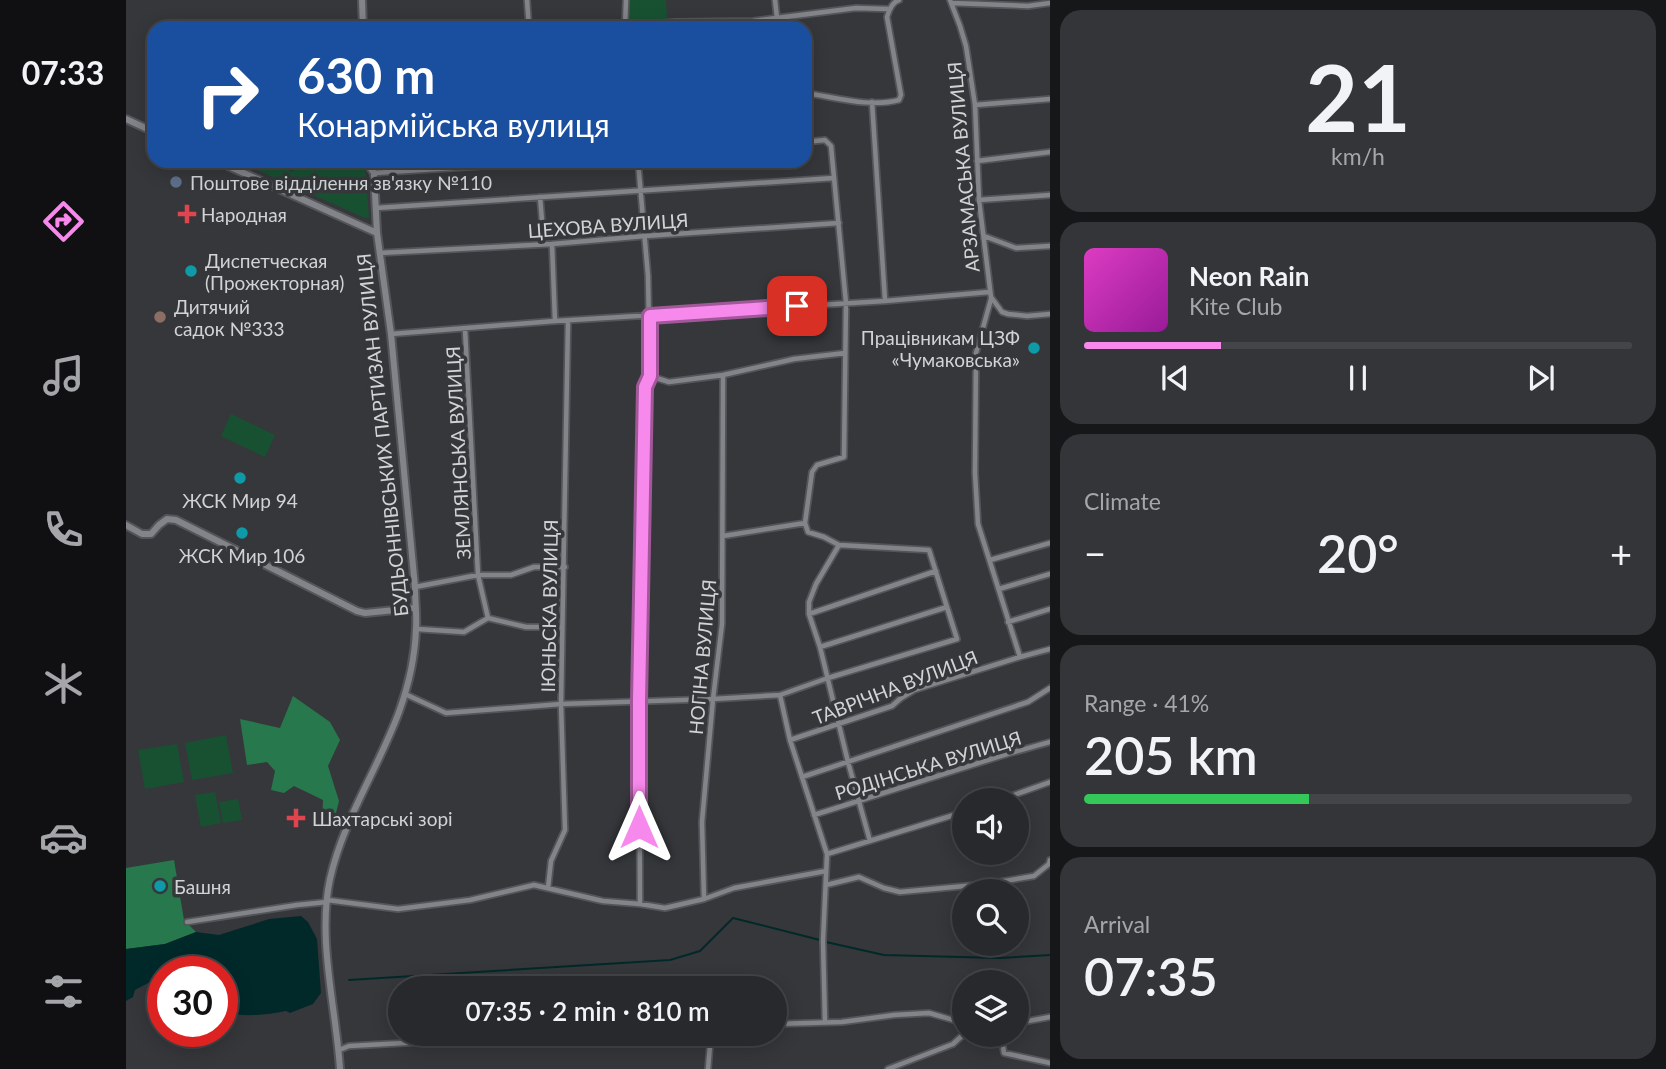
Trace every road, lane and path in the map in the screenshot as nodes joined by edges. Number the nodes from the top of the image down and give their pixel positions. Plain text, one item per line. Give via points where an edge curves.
1 (362, 0) edge
2 (369, 0) edge
3 (527, 0) edge
4 (626, 0) edge
5 (775, 0) edge
6 (899, 0) edge
7 (951, 1) edge
8 (1050, 3) edge
9 (889, 9) junction
10 (777, 18) junction
11 (363, 21) edge
12 (528, 21) edge
13 (625, 21) edge
14 (753, 21) edge
15 (781, 21) edge
16 (812, 94) edge
17 (1050, 99) edge
18 (872, 102) junction
19 (975, 105) junction
20 (126, 119) edge
21 (147, 129) edge
22 (812, 141) edge
23 (1050, 152) edge
24 (977, 161) junction
25 (233, 168) edge
26 (371, 168) edge
27 (449, 168) edge
28 (639, 168) edge
29 (374, 173) junction
30 (834, 178) junction
31 (641, 191) junction
32 (1050, 195) edge
33 (540, 197) junction
34 (979, 201) junction
35 (376, 208) junction
36 (839, 223) junction
37 (377, 233) junction
38 (645, 236) junction
39 (984, 236) junction
40 (544, 244) junction
41 (552, 244) junction
42 (1050, 246) edge
43 (379, 253) junction
44 (990, 294) junction
45 (885, 301) junction
46 (846, 303) junction
47 (1050, 314) edge
48 (650, 316) junction
49 (555, 321) junction
50 (568, 321) junction
51 (465, 329) junction
52 (391, 334) junction
53 (845, 354) junction
54 (723, 375) junction
55 (650, 376) junction
56 (805, 523) junction
57 (126, 525) edge
58 (723, 536) junction
59 (1050, 543) edge
60 (839, 545) junction
61 (990, 560) junction
62 (565, 567) junction
63 (936, 571) junction
64 (1050, 574) edge
65 (478, 575) junction
66 (415, 587) junction
67 (999, 589) junction
68 (947, 607) junction
69 (415, 608) junction
70 (1050, 609) edge
71 (808, 614) junction
72 (488, 618) junction
73 (1008, 622) junction
74 (562, 627) junction
75 (416, 629) junction
76 (820, 647) junction
77 (1050, 649) edge
78 (1020, 657) junction
79 (828, 678) junction
80 (1050, 688) edge
81 (405, 694) junction
82 (780, 695) junction
83 (713, 699) junction
84 (639, 701) junction
85 (561, 704) junction
86 (838, 724) junction
87 (790, 740) junction
88 (1050, 742) edge
89 (848, 762) junction
90 (802, 777) junction
91 (1050, 782) edge
92 (1029, 790) edge
93 (859, 801) junction
94 (814, 815) junction
95 (952, 816) edge
96 (870, 841) junction
97 (827, 854) junction
98 (1049, 862) edge
99 (826, 871) junction
100 (826, 885) junction
101 (548, 888) junction
102 (704, 899) junction
103 (327, 901) junction
104 (640, 904) junction
105 (187, 922) dead end
106 (1050, 1017) edge
107 (952, 1020) edge
108 (1029, 1021) edge
109 (825, 1022) junction
110 (787, 1024) edge
111 (388, 1044) edge
112 (952, 1044) edge
113 (710, 1046) edge
114 (1003, 1047) edge
115 (339, 1050) junction
116 (1050, 1063) edge
117 (340, 1069) edge
118 (708, 1069) edge
119 (888, 1069) edge

1 - 2 street
1 - 11 main road
3 - 12 street
4 - 13 street
5 - 10 street
6 - 9 street
7 - 8 street
7 - 19 street, АРЗАМАСЬКА ВУЛИЦЯ via 966,46
9 - 10 street via 856,8
9 - 18 street via 901,95 896,101
10 - 14 street
10 - 15 street
16 - 18 street
17 - 19 street
18 - 45 street
19 - 24 street, АРЗАМАСЬКА ВУЛИЦЯ
20 - 21 main road
22 - 30 street via 827,141 831,146
23 - 24 street
24 - 34 street, АРЗАМАСЬКА ВУЛИЦЯ
25 - 37 main road
26 - 29 main road, БУДЬОННІВСЬКИХ ПАРТИЗАН ВУЛИЦЯ
27 - 29 street
28 - 31 street
29 - 35 main road, БУДЬОННІВСЬКИХ ПАРТИЗАН ВУЛИЦЯ
30 - 31 street
30 - 36 street
31 - 33 street
31 - 38 street
32 - 34 street
33 - 35 street
33 - 40 street
34 - 39 street, АРЗАМАСЬКА ВУЛИЦЯ
35 - 37 main road, БУДЬОННІВСЬКИХ ПАРТИЗАН ВУЛИЦЯ
36 - 38 street, ЦЕХОВА ВУЛИЦЯ
36 - 46 street
37 - 43 main road, БУДЬОННІВСЬКИХ ПАРТИЗАН ВУЛИЦЯ
38 - 41 street, ЦЕХОВА ВУЛИЦЯ
38 - 48 street
39 - 42 street via 1016,248
39 - 44 street, АРЗАМАСЬКА ВУЛИЦЯ
40 - 41 street, ЦЕХОВА ВУЛИЦЯ
40 - 43 street, ЦЕХОВА ВУЛИЦЯ
41 - 49 street
43 - 52 main road, БУДЬОННІВСЬКИХ ПАРТИЗАН ВУЛИЦЯ
44 - 45 street
44 - 47 street via 1002,312
44 - 61 street via 976,353 974,398 978,524
45 - 46 street
46 - 48 street
46 - 53 street
48 - 50 street
48 - 55 street
49 - 50 street
49 - 51 street
50 - 62 street, IЮНЬСКА ВУЛИЦЯ
51 - 52 street
51 - 65 street, ЗЕМЛЯНСЬКА ВУЛИЦЯ
52 - 66 main road, БУДЬОННІВСЬКИХ ПАРТИЗАН ВУЛИЦЯ
53 - 54 street via 794,359
53 - 56 street via 844,457 817,465 812,472
54 - 55 street via 669,382
54 - 58 street, НОГІНА ВУЛИЦЯ
55 - 84 street via 645,387
56 - 58 street
56 - 60 street via 808,532
57 - 69 main road via 147,535 162,521 176,520 356,611
58 - 83 street, НОГІНА ВУЛИЦЯ via 722,624
59 - 61 street
60 - 63 street via 929,550
60 - 71 street via 816,584
61 - 67 street
62 - 65 street, ЗЕМЛЯНСЬКА ВУЛИЦЯ
62 - 74 street, IЮНЬСКА ВУЛИЦЯ
63 - 68 street
63 - 71 street
64 - 67 street
65 - 66 street, ЗЕМЛЯНСЬКА ВУЛИЦЯ
65 - 72 street, ЗЕМЛЯНСЬКА ВУЛИЦЯ
66 - 69 main road, БУДЬОННІВСЬКИХ ПАРТИЗАН ВУЛИЦЯ
67 - 73 street
68 - 76 street
68 - 79 street, ТАВРІЧНА ВУЛИЦЯ via 957,639
69 - 75 main road, БУДЬОННІВСЬКИХ ПАРТИЗАН ВУЛИЦЯ
70 - 73 street
71 - 76 street
72 - 74 street
72 - 75 street via 464,632
73 - 78 street
74 - 85 street, IЮНЬСКА ВУЛИЦЯ
75 - 81 main road, БУДЬОННІВСЬКИХ ПАРТИЗАН ВУЛИЦЯ
76 - 79 street
77 - 78 street, ТАВРІЧНА ВУЛИЦЯ
78 - 86 street, ТАВРІЧНА ВУЛИЦЯ via 914,690 892,706
79 - 82 street, ТАВРІЧНА ВУЛИЦЯ
79 - 86 street
80 - 89 street via 1028,702
81 - 85 street, ТАВРІЧНА ВУЛИЦЯ via 446,713
81 - 103 main road, БУДЬОННІВСЬКИХ ПАРТИЗАН ВУЛИЦЯ via 336,855
82 - 83 street, ТАВРІЧНА ВУЛИЦЯ
82 - 87 street, РОДІНСЬКА ВУЛИЦЯ
83 - 84 street, ТАВРІЧНА ВУЛИЦЯ
83 - 102 street, НОГІНА ВУЛИЦЯ via 702,822
84 - 85 street, ТАВРІЧНА ВУЛИЦЯ
84 - 104 street
85 - 101 street, IЮНЬСКА ВУЛИЦЯ via 565,830 551,861
86 - 87 street, ТАВРІЧНА ВУЛИЦЯ
86 - 89 street
87 - 90 street, РОДІНСЬКА ВУЛИЦЯ
88 - 93 street, РОДІНСЬКА ВУЛИЦЯ
89 - 90 street
89 - 93 street
90 - 94 street, РОДІНСЬКА ВУЛИЦЯ
91 - 92 street
93 - 94 street, РОДІНСЬКА ВУЛИЦЯ
93 - 96 street
94 - 97 street, РОДІНСЬКА ВУЛИЦЯ
95 - 96 street
96 - 97 street
97 - 99 street, РОДІНСЬКА ВУЛИЦЯ
98 - 100 street via 1034,876 987,884 894,891 859,877
99 - 100 street, РОДІНСЬКА ВУЛИЦЯ
99 - 102 street via 734,888
100 - 109 street, РОДІНСЬКА ВУЛИЦЯ
101 - 103 street via 534,885 470,900 398,909
101 - 104 street
102 - 104 street via 665,908
103 - 105 street
103 - 115 main road, БУДЬОННІВСЬКИХ ПАРТИЗАН ВУЛИЦЯ
106 - 108 street
107 - 109 street via 929,1013
109 - 110 street
111 - 115 street
112 - 119 street
113 - 118 street
114 - 116 street via 1004,1053
115 - 117 main road, БУДЬОННІВСЬКИХ ПАРТИЗАН ВУЛИЦЯ

